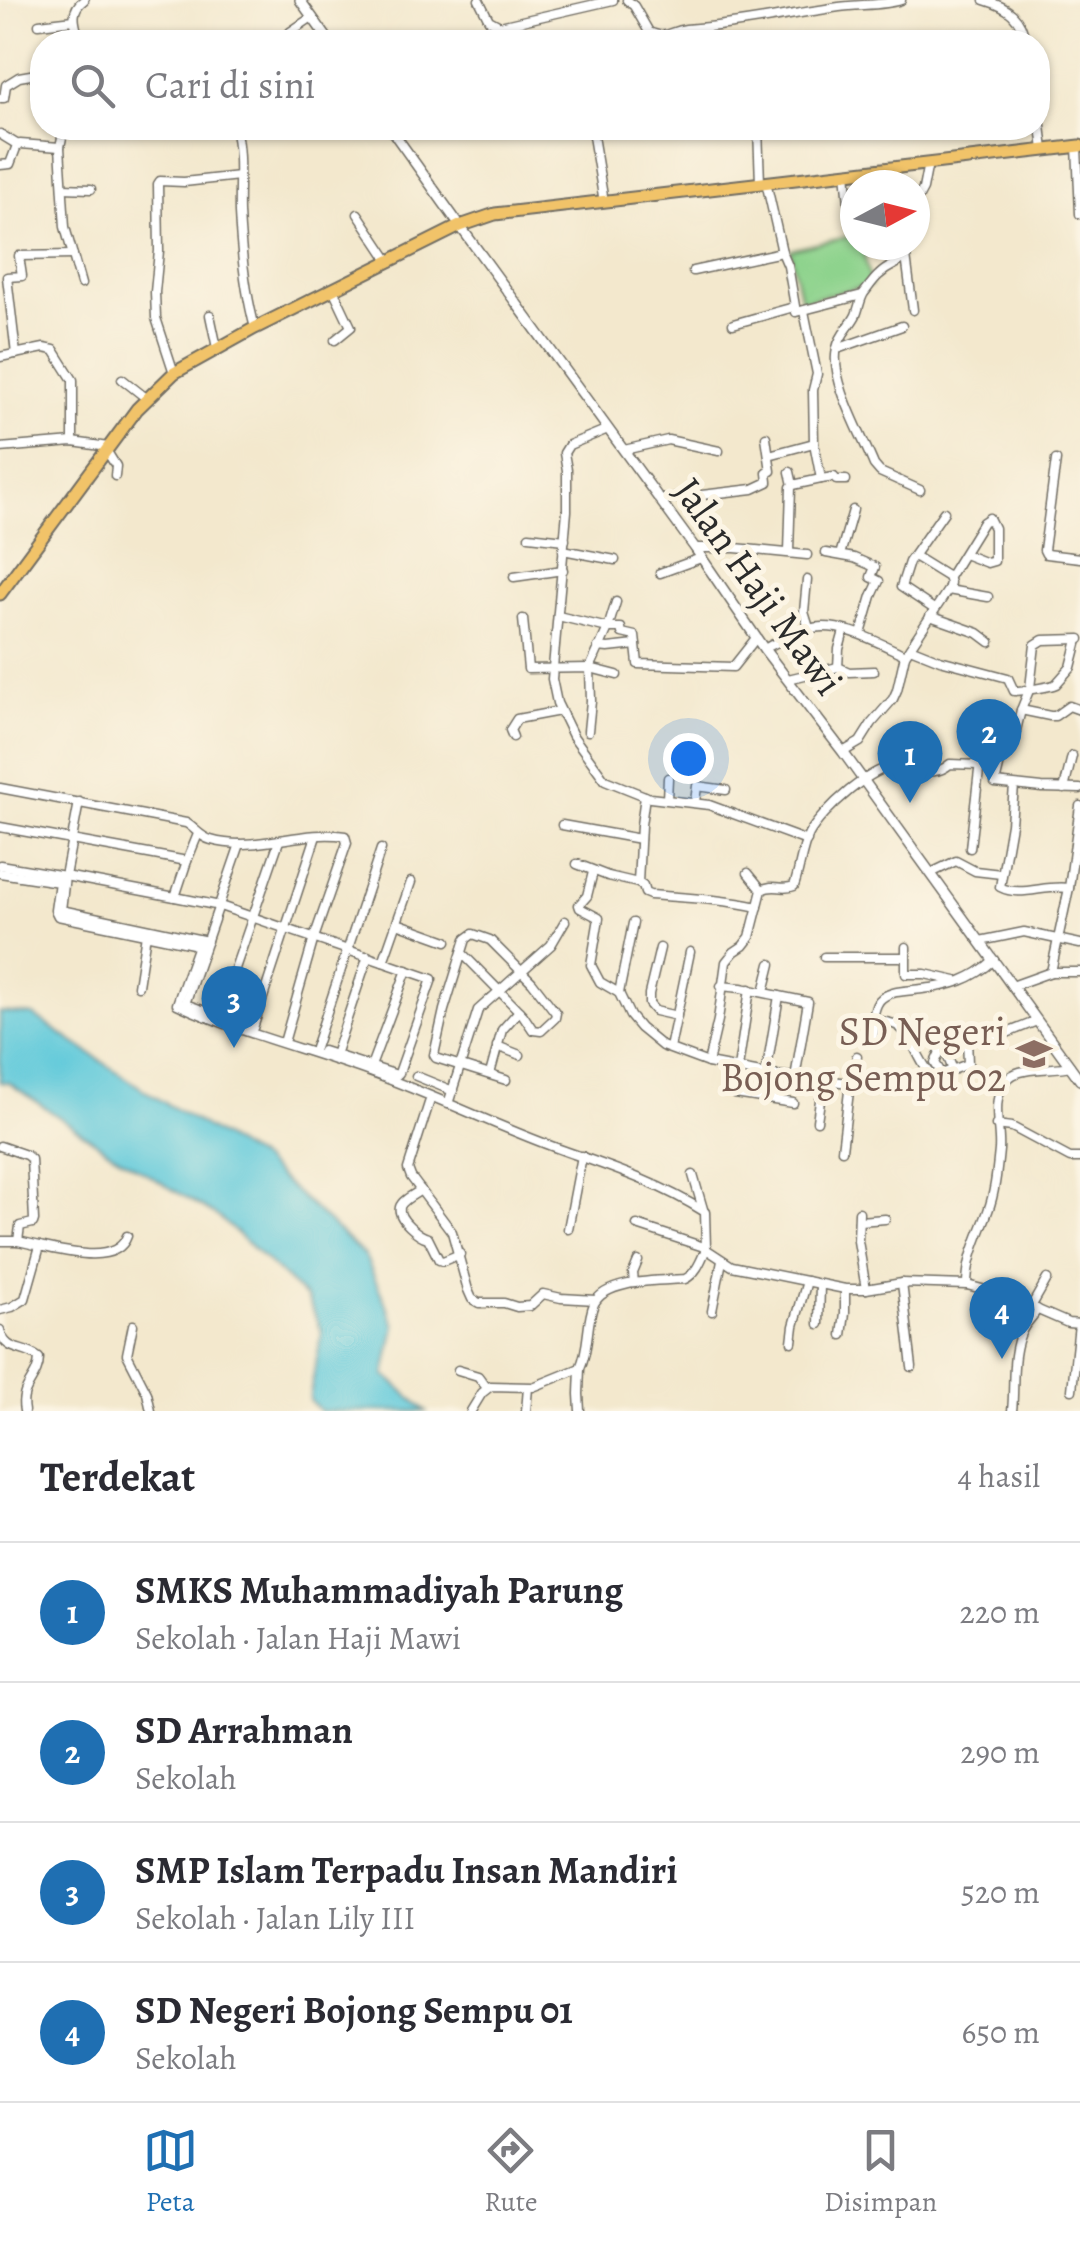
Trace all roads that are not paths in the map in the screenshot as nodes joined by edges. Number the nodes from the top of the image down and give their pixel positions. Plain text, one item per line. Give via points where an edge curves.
1 (84, 0) edge
2 (300, 0) edge
3 (479, 0) edge
4 (613, 0) edge
5 (628, 0) edge
6 (901, 0) edge
7 (984, 0) edge
8 (1016, 0) edge
9 (1006, 8) junction
10 (312, 16) junction
11 (74, 20) junction
12 (39, 24) dead end
13 (77, 30) edge
14 (293, 30) edge
15 (322, 30) edge
16 (648, 30) edge
17 (682, 30) edge
18 (1023, 30) edge
19 (30, 75) edge
20 (0, 98) edge
21 (0, 134) edge
22 (61, 140) edge
23 (238, 140) edge
24 (399, 140) edge
25 (594, 140) edge
26 (759, 140) edge
27 (1043, 140) edge
28 (18, 145) junction
29 (60, 146) junction
30 (1078, 146) edge
31 (1044, 150) junction
32 (928, 163) junction
33 (0, 165) edge
34 (864, 170) edge
35 (927, 170) edge
36 (840, 173) edge
37 (239, 176) junction
38 (763, 182) junction
39 (63, 188) junction
40 (90, 189) dead end
41 (604, 202) junction
42 (358, 214) dead end
43 (1080, 214) edge
44 (460, 226) junction
45 (782, 252) junction
46 (73, 255) junction
47 (902, 260) edge
48 (907, 260) edge
49 (390, 262) junction
50 (692, 271) dead end
51 (81, 284) dead end
52 (333, 290) junction
53 (862, 295) junction
54 (794, 307) junction
55 (913, 310) dead end
56 (804, 311) junction
57 (210, 315) dead end
58 (734, 324) dead end
59 (902, 326) dead end
60 (255, 328) junction
61 (335, 340) dead end
62 (217, 348) junction
63 (836, 348) junction
64 (16, 354) junction
65 (0, 357) edge
66 (838, 370) junction
67 (174, 373) junction
68 (816, 374) junction
69 (122, 379) dead end
70 (146, 398) junction
71 (608, 428) junction
72 (766, 437) dead end
73 (73, 442) junction
74 (814, 444) junction
75 (0, 448) edge
76 (107, 448) junction
77 (624, 450) junction
78 (719, 450) dead end
79 (769, 455) junction
80 (1056, 460) dead end
81 (790, 472) dead end
82 (115, 476) dead end
83 (821, 479) junction
84 (846, 480) dead end
85 (793, 485) junction
86 (920, 490) dead end
87 (659, 500) junction
88 (853, 510) dead end
89 (944, 512) dead end
90 (529, 536) dead end
91 (564, 545) junction
92 (695, 548) junction
93 (788, 552) junction
94 (826, 552) dead end
95 (964, 554) junction
96 (807, 555) dead end
97 (840, 555) junction
98 (914, 556) junction
99 (702, 558) junction
100 (1080, 558) edge
101 (614, 560) dead end
102 (563, 570) junction
103 (660, 573) dead end
104 (514, 577) dead end
105 (949, 578) junction
106 (807, 580) dead end
107 (880, 582) junction
108 (901, 587) junction
109 (948, 590) junction
110 (0, 594) edge
111 (988, 597) dead end
112 (616, 602) dead end
113 (932, 613) junction
114 (558, 616) junction
115 (523, 620) dead end
116 (608, 628) junction
117 (809, 628) junction
118 (844, 631) junction
119 (861, 634) junction
120 (756, 638) junction
121 (1079, 640) edge
122 (990, 642) dead end
123 (636, 645) junction
124 (598, 647) junction
125 (764, 648) junction
126 (908, 652) junction
127 (838, 667) junction
128 (1076, 667) edge
129 (553, 668) junction
130 (590, 668) junction
131 (874, 670) dead end
132 (617, 674) dead end
133 (788, 678) junction
134 (1030, 688) junction
135 (560, 710) junction
136 (1020, 710) junction
137 (1080, 710) edge
138 (588, 731) dead end
139 (513, 738) dead end
140 (982, 745) dead end
141 (843, 752) junction
142 (1072, 756) dead end
143 (1000, 762) junction
144 (979, 763) junction
145 (668, 778) dead end
146 (864, 780) junction
147 (976, 782) junction
148 (995, 782) junction
149 (1014, 786) junction
150 (0, 788) edge
151 (1064, 789) junction
152 (1080, 789) edge
153 (726, 790) dead end
154 (645, 796) junction
155 (667, 798) junction
156 (79, 802) junction
157 (695, 802) junction
158 (1080, 806) edge
159 (562, 825) dead end
160 (0, 827) edge
161 (198, 834) junction
162 (316, 836) junction
163 (71, 838) junction
164 (640, 840) junction
165 (279, 841) junction
166 (806, 841) junction
167 (240, 844) junction
168 (970, 848) dead end
169 (381, 849) dead end
170 (187, 861) junction
171 (0, 864) edge
172 (577, 864) dead end
173 (593, 872) junction
174 (0, 873) edge
175 (748, 873) dead end
176 (931, 873) junction
177 (1001, 874) junction
178 (66, 876) junction
179 (411, 882) dead end
180 (638, 883) junction
181 (1069, 888) junction
182 (762, 890) junction
183 (175, 897) junction
184 (220, 906) junction
185 (758, 907) junction
186 (253, 918) junction
187 (565, 922) dead end
188 (396, 923) junction
189 (633, 923) dead end
190 (284, 928) junction
191 (146, 934) junction
192 (314, 938) junction
193 (1058, 938) junction
194 (447, 940) dead end
195 (980, 940) junction
196 (207, 941) junction
197 (1080, 944) edge
198 (660, 948) dead end
199 (348, 950) junction
200 (690, 952) dead end
201 (462, 953) junction
202 (368, 956) junction
203 (824, 956) dead end
204 (994, 960) junction
205 (383, 962) junction
206 (772, 964) dead end
207 (407, 970) junction
208 (521, 971) junction
209 (1051, 972) junction
210 (1080, 972) edge
211 (956, 981) junction
212 (138, 986) dead end
213 (721, 986) junction
214 (1012, 986) junction
215 (499, 990) junction
216 (750, 990) junction
217 (764, 992) junction
218 (618, 993) junction
219 (780, 996) junction
220 (519, 1011) junction
221 (220, 1015) junction
222 (677, 1016) junction
223 (876, 1020) junction
224 (1037, 1021) junction
225 (253, 1028) junction
226 (967, 1038) junction
227 (285, 1039) junction
228 (863, 1039) dead end
229 (943, 1045) junction
230 (497, 1046) junction
231 (315, 1048) junction
232 (670, 1048) junction
233 (336, 1055) junction
234 (520, 1055) dead end
235 (857, 1056) dead end
236 (708, 1063) junction
237 (462, 1065) junction
238 (371, 1066) junction
239 (1070, 1066) junction
240 (738, 1068) junction
241 (953, 1070) junction
242 (490, 1074) junction
243 (766, 1074) junction
244 (942, 1074) junction
245 (416, 1076) dead end
246 (795, 1078) junction
247 (506, 1080) dead end
248 (823, 1080) junction
249 (1080, 1080) edge
250 (850, 1083) junction
251 (452, 1091) junction
252 (734, 1094) dead end
253 (431, 1097) junction
254 (762, 1098) junction
255 (793, 1103) dead end
256 (448, 1104) junction
257 (816, 1121) dead end
258 (996, 1125) junction
259 (0, 1146) edge
260 (842, 1150) dead end
261 (582, 1156) junction
262 (1080, 1158) edge
263 (693, 1175) dead end
264 (421, 1190) junction
265 (705, 1212) junction
266 (884, 1220) dead end
267 (637, 1225) dead end
268 (568, 1228) dead end
269 (127, 1236) dead end
270 (0, 1240) edge
271 (18, 1240) junction
272 (40, 1246) junction
273 (706, 1249) junction
274 (460, 1254) junction
275 (638, 1261) dead end
276 (722, 1261) junction
277 (1047, 1279) dead end
278 (807, 1282) junction
279 (634, 1283) junction
280 (902, 1283) junction
281 (820, 1285) junction
282 (967, 1285) junction
283 (846, 1289) junction
284 (866, 1289) junction
285 (596, 1300) junction
286 (1034, 1308) junction
287 (0, 1310) edge
288 (712, 1311) dead end
289 (818, 1324) dead end
290 (1079, 1324) edge
291 (133, 1325) dead end
292 (0, 1330) edge
293 (842, 1334) dead end
294 (792, 1342) dead end
295 (912, 1367) dead end
296 (580, 1368) junction
297 (458, 1370) dead end
298 (487, 1388) junction
299 (528, 1388) junction
300 (1072, 1390) dead end
301 (25, 1411) edge
302 (151, 1411) edge
303 (470, 1411) edge
304 (526, 1411) edge
305 (580, 1411) edge
306 (1012, 1411) edge

1 - 11 street
2 - 10 street
3 - 4 street via 500,26
5 - 16 street
6 - 17 street
7 - 9 street
8 - 9 street
9 - 18 street
10 - 14 street
10 - 15 street
11 - 12 street
11 - 13 street
19 - 20 street via 6,85
21 - 28 street
22 - 29 street
23 - 37 street
24 - 44 street, Jalan Haji Mawi
25 - 41 street
26 - 38 street
27 - 31 street
28 - 29 street
28 - 33 street via 10,164
29 - 39 street
30 - 31 main road
30 - 43 street
31 - 32 main road
32 - 34 main road
32 - 35 street
36 - 38 main road
37 - 60 street via 246,296
37 - 67 street via 158,184 156,318
38 - 41 main road
38 - 45 street
39 - 40 street
39 - 46 street
41 - 44 main road via 495,214
42 - 49 street
44 - 49 main road
44 - 71 street, Jalan Haji Mawi
45 - 50 street
45 - 54 street
46 - 51 street
46 - 64 street via 18,256 22,276 7,277
47 - 53 street
48 - 55 street
49 - 52 main road
52 - 60 main road
52 - 61 street via 350,327
53 - 56 street
53 - 63 street
54 - 56 street
54 - 58 street
56 - 68 street
57 - 62 street
59 - 63 street
60 - 62 main road
62 - 67 main road
63 - 66 street
64 - 65 street
64 - 73 street via 48,348 64,364 74,385
66 - 68 street
66 - 86 street via 874,465
67 - 70 main road
68 - 74 street
69 - 70 street
70 - 76 main road
71 - 77 street, Jalan Haji Mawi
71 - 91 street via 566,448
72 - 79 street
73 - 75 street
73 - 76 street
74 - 79 street
74 - 83 street
76 - 82 street
76 - 110 main road
77 - 78 street via 668,440
77 - 87 street, Jalan Haji Mawi
79 - 87 street via 768,482 754,489
80 - 100 street via 1044,550
81 - 85 street
83 - 84 street
83 - 85 street
85 - 93 street
87 - 92 street, Jalan Haji Mawi
88 - 97 street
89 - 98 street
90 - 91 street
91 - 101 street
91 - 102 street
92 - 93 street
92 - 99 street, Jalan Haji Mawi
93 - 96 street
94 - 97 street
95 - 95 street via 994,560 991,520 984,520
95 - 105 street
97 - 107 street via 874,567 872,577
98 - 105 street
98 - 108 street
99 - 103 street
99 - 120 street, Jalan Haji Mawi
102 - 104 street
102 - 114 street
105 - 109 street
106 - 117 street
107 - 108 street
107 - 119 street
108 - 113 street
109 - 111 street
109 - 113 street
112 - 116 street
113 - 122 street
113 - 126 street
114 - 116 street
114 - 129 street
115 - 129 street via 528,669
116 - 123 street via 635,636
116 - 124 street
117 - 118 street
117 - 125 street
118 - 119 street
118 - 127 street
119 - 126 street
120 - 123 street via 728,668 638,664
120 - 125 street, Jalan Haji Mawi
121 - 128 street
121 - 134 street via 1037,643
123 - 124 street
124 - 130 street
125 - 133 street, Jalan Haji Mawi
126 - 134 street via 1008,678 1014,691
126 - 141 street via 892,699 860,742
127 - 131 street
127 - 133 street
128 - 134 street via 1054,686
129 - 130 street
129 - 135 street
130 - 132 street
130 - 138 street
133 - 141 street, Jalan Haji Mawi
134 - 136 street
135 - 139 street via 517,719
135 - 154 street via 601,777
136 - 137 street via 1050,716 1069,706
136 - 143 street via 1012,746 1003,749
140 - 144 street
141 - 146 street, Jalan Haji Mawi
142 - 151 street
143 - 144 street
143 - 148 street
144 - 146 street via 931,773 896,765
144 - 147 street
145 - 155 street
146 - 166 street
146 - 176 street, Jalan Haji Mawi
147 - 148 street
147 - 168 street
148 - 149 street
149 - 151 street
149 - 177 street via 1017,810
150 - 156 street
151 - 152 street
153 - 157 street via 697,786
154 - 155 street
154 - 164 street
155 - 157 street
156 - 161 street via 186,823
156 - 163 street
157 - 166 street
158 - 181 street
159 - 164 street
160 - 163 street
161 - 167 street
161 - 170 street
162 - 165 street
162 - 190 street
162 - 192 street via 347,841
163 - 170 street
163 - 178 street
164 - 180 street
165 - 167 street
165 - 186 street
166 - 182 street via 794,886
167 - 184 street
169 - 199 street
170 - 183 street
171 - 178 street
172 - 173 street
173 - 180 street
173 - 218 street via 579,905 599,918 592,970
174 - 191 street via 60,882 58,916
175 - 182 street
176 - 177 street via 956,862
176 - 195 street, Jalan Haji Mawi
177 - 181 street via 1004,890
178 - 183 street
178 - 196 street via 61,910
179 - 188 street
180 - 185 street via 650,895
181 - 193 street
182 - 185 street
183 - 184 street
184 - 186 street
184 - 196 street
185 - 213 street via 750,937 726,962
186 - 190 street
186 - 221 street
187 - 208 street
188 - 194 street
188 - 205 street
189 - 218 street
190 - 192 street
190 - 225 street
191 - 212 street
191 - 253 street via 198,945 177,1004
192 - 199 street
192 - 227 street
193 - 195 street via 1024,932
193 - 197 street
193 - 209 street
195 - 204 street, Jalan Haji Mawi
196 - 221 street via 184,1004
198 - 222 street via 649,1004
199 - 202 street
199 - 231 street
200 - 222 street
201 - 208 street via 469,936 484,936
201 - 215 street
201 - 237 street via 434,1052
202 - 205 street
202 - 233 street
203 - 211 street via 906,952 906,974
204 - 211 street
204 - 214 street, Jalan Haji Mawi
205 - 207 street
206 - 217 street
207 - 238 street
207 - 238 street via 432,980 399,1073
208 - 215 street
208 - 220 street via 557,1016 536,1032
209 - 210 street
209 - 214 street
211 - 223 street via 883,998
213 - 216 street
213 - 236 street
214 - 224 street, Jalan Haji Mawi
215 - 220 street
215 - 237 street via 478,1010
216 - 217 street
216 - 240 street
217 - 219 street
218 - 232 street via 640,1028
219 - 243 street
219 - 246 street via 808,1002
220 - 230 street
221 - 225 street
222 - 232 street
223 - 228 street via 873,1038
223 - 244 street via 899,1026 930,1075
224 - 226 street via 998,1037
224 - 239 street, Jalan Haji Mawi
225 - 227 street
226 - 229 street
226 - 241 street via 969,1062
227 - 231 street
229 - 241 street
229 - 244 street via 935,1063
230 - 234 street
230 - 242 street
231 - 233 street
232 - 236 street
233 - 238 street
235 - 250 street
236 - 240 street
237 - 242 street
237 - 251 street
239 - 249 street, Jalan Haji Mawi
239 - 258 street via 1009,1078
240 - 243 street
241 - 244 street
242 - 247 street
243 - 246 street
243 - 254 street
245 - 251 street
246 - 248 street
248 - 250 street
248 - 257 street
250 - 260 street
251 - 256 street
252 - 254 street
253 - 256 street
253 - 264 street via 408,1169
254 - 255 street
256 - 261 street
258 - 262 street
258 - 282 street via 990,1208
259 - 271 street via 30,1159 34,1220 20,1226
261 - 265 street
261 - 268 street
263 - 265 street
264 - 274 street
264 - 274 street via 402,1203 402,1216 428,1238 439,1260
265 - 273 street
266 - 284 street via 859,1216
267 - 273 street
269 - 272 street via 114,1251 78,1254
270 - 271 street
271 - 272 street
272 - 287 street via 25,1299
273 - 276 street
273 - 279 street via 690,1277
274 - 285 street via 470,1295 479,1303 526,1307 546,1294
275 - 279 street
276 - 278 street
276 - 288 street
277 - 286 street
278 - 281 street
278 - 294 street
279 - 285 street
280 - 282 street
280 - 284 street
280 - 295 street
281 - 283 street
281 - 289 street
282 - 286 street
283 - 284 street
283 - 293 street
285 - 296 street
286 - 290 street
286 - 306 street via 1020,1338
290 - 300 street
291 - 302 street via 127,1354
292 - 301 street via 8,1346 39,1358 23,1396
296 - 299 street
296 - 305 street
297 - 298 street via 478,1376
298 - 299 street
298 - 303 street
299 - 304 street

